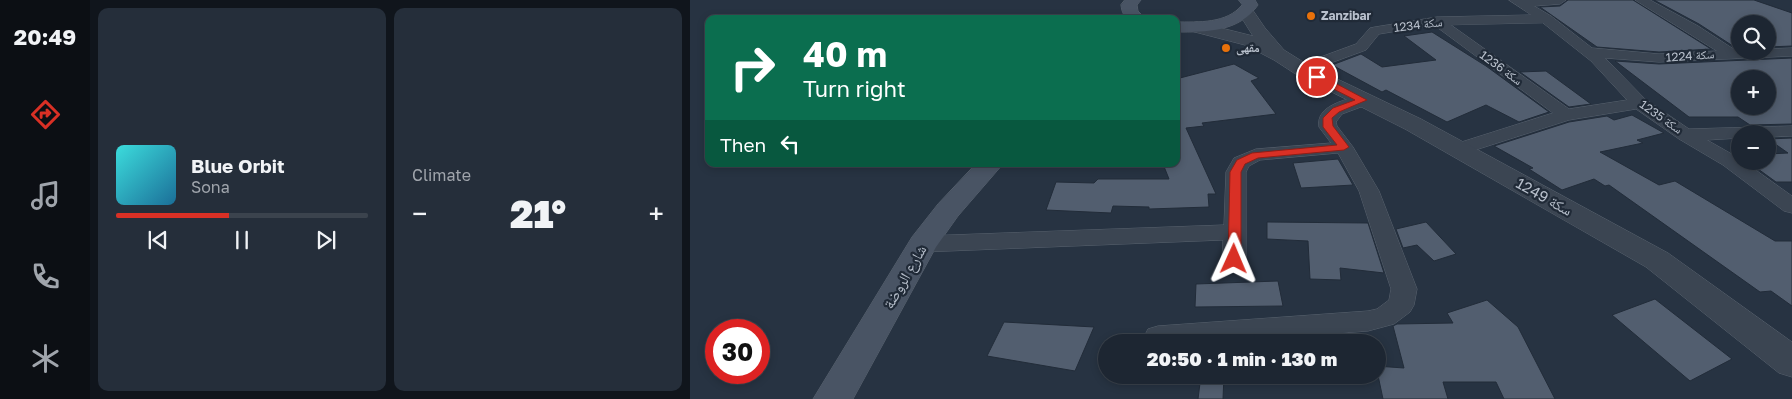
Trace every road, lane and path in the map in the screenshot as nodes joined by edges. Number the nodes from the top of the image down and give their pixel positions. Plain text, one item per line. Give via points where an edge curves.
1 (1560, 0) edge
2 (1641, 0) edge
3 (1519, 2) edge
4 (1250, 4) edge
5 (1546, 19) junction
6 (1437, 21) junction
7 (1180, 27) edge
8 (1197, 27) junction
9 (1589, 52) junction
10 (1792, 52) edge
11 (1776, 53) edge
12 (1731, 54) joint
13 (1291, 63) junction
14 (1362, 100) junction
15 (1640, 103) junction
16 (1566, 115) junction
17 (1792, 131) edge
18 (1686, 135) junction
19 (1344, 147) junction
20 (1459, 149) junction
21 (987, 167) edge
22 (1792, 206) edge
23 (1235, 232) junction
24 (924, 244) junction
25 (1234, 259) dead end
26 (1197, 334) edge
27 (1792, 362) edge
28 (832, 399) edge

1 - 3 street
2 - 12 street
3 - 5 street, سكة 1235
4 - 8 main road via 1235,19
4 - 13 street, سكة 1249 via 1258,31
5 - 6 street, سكة 1234
5 - 9 street, سكة 1235
6 - 13 street, سكة 1234 via 1375,31 1361,47
6 - 16 street, سكة 1236
7 - 8 main road
8 - 13 street, سكة 1249 via 1251,41
9 - 12 street, سكة 1224 via 1659,58
9 - 15 street, سكة 1235
10 - 11 street, سكة 1224
13 - 14 street, سكة 1249
14 - 19 street via 1336,110 1328,118 1328,127
14 - 20 street, سكة 1249
15 - 16 street
15 - 18 street, سكة 1235
16 - 20 street
17 - 18 street
18 - 22 street, سكة 1235 via 1730,161
19 - 23 street via 1256,155 1241,162 1236,172
19 - 26 street via 1368,191 1404,289 1401,305 1385,317 1368,321
20 - 27 street, سكة 1249 via 1657,260
21 - 24 main road, شارع الروضة via 948,210
23 - 24 street
23 - 25 street
24 - 28 main road, شارع الروضة

